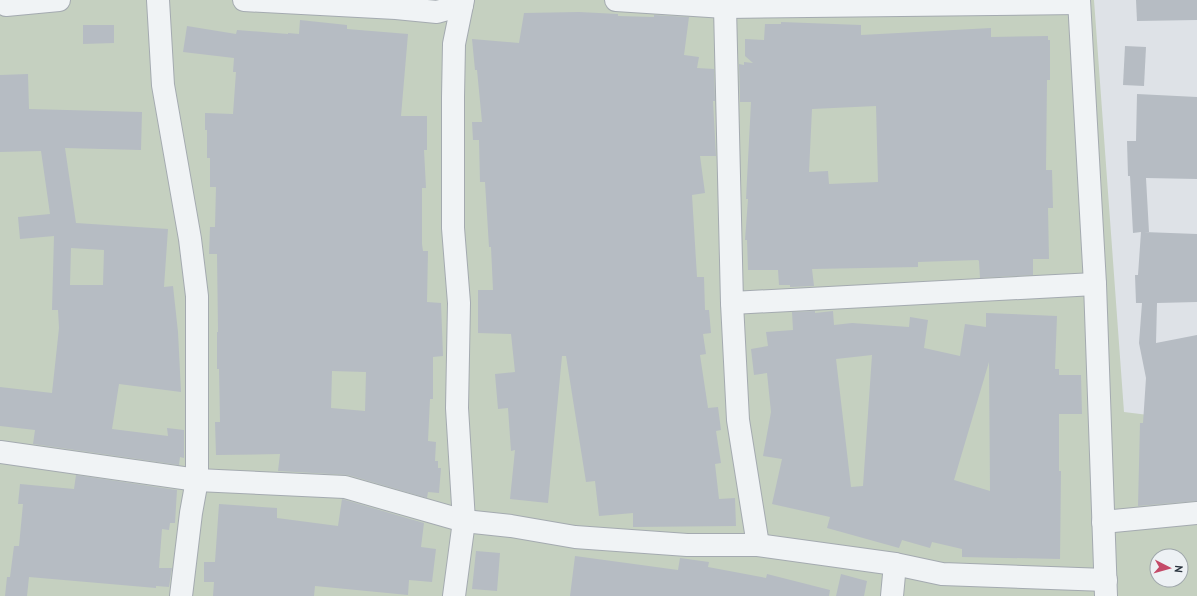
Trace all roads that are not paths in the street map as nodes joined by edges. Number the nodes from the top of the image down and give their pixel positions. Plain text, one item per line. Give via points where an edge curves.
1 (59, 0) edge
2 (158, 0) edge
3 (244, 0) edge
4 (616, 0) edge
5 (1079, 2) edge
6 (462, 3) edge
7 (725, 3) edge
8 (6, 5) dead end
9 (1095, 284) junction
10 (732, 303) junction
11 (0, 452) edge
12 (197, 480) junction
13 (1197, 513) edge
14 (464, 521) junction
15 (1103, 522) junction
16 (758, 545) junction
17 (894, 564) junction
18 (1106, 588) edge
19 (181, 596) edge
20 (454, 596) edge
21 (892, 596) edge

1 - 8 street
2 - 12 street via 163,85 190,239 197,296
3 - 6 street via 437,12
4 - 7 street
5 - 7 street
5 - 9 street
6 - 14 street via 454,44 452,97 453,228 459,303 457,408
7 - 10 street
9 - 10 street
9 - 15 street
10 - 16 street via 738,420
11 - 12 street
12 - 14 street via 345,487
12 - 19 street
13 - 15 street
14 - 16 street via 575,537 686,545
14 - 20 street
15 - 18 street
16 - 17 street
17 - 18 street via 942,574
17 - 21 street

